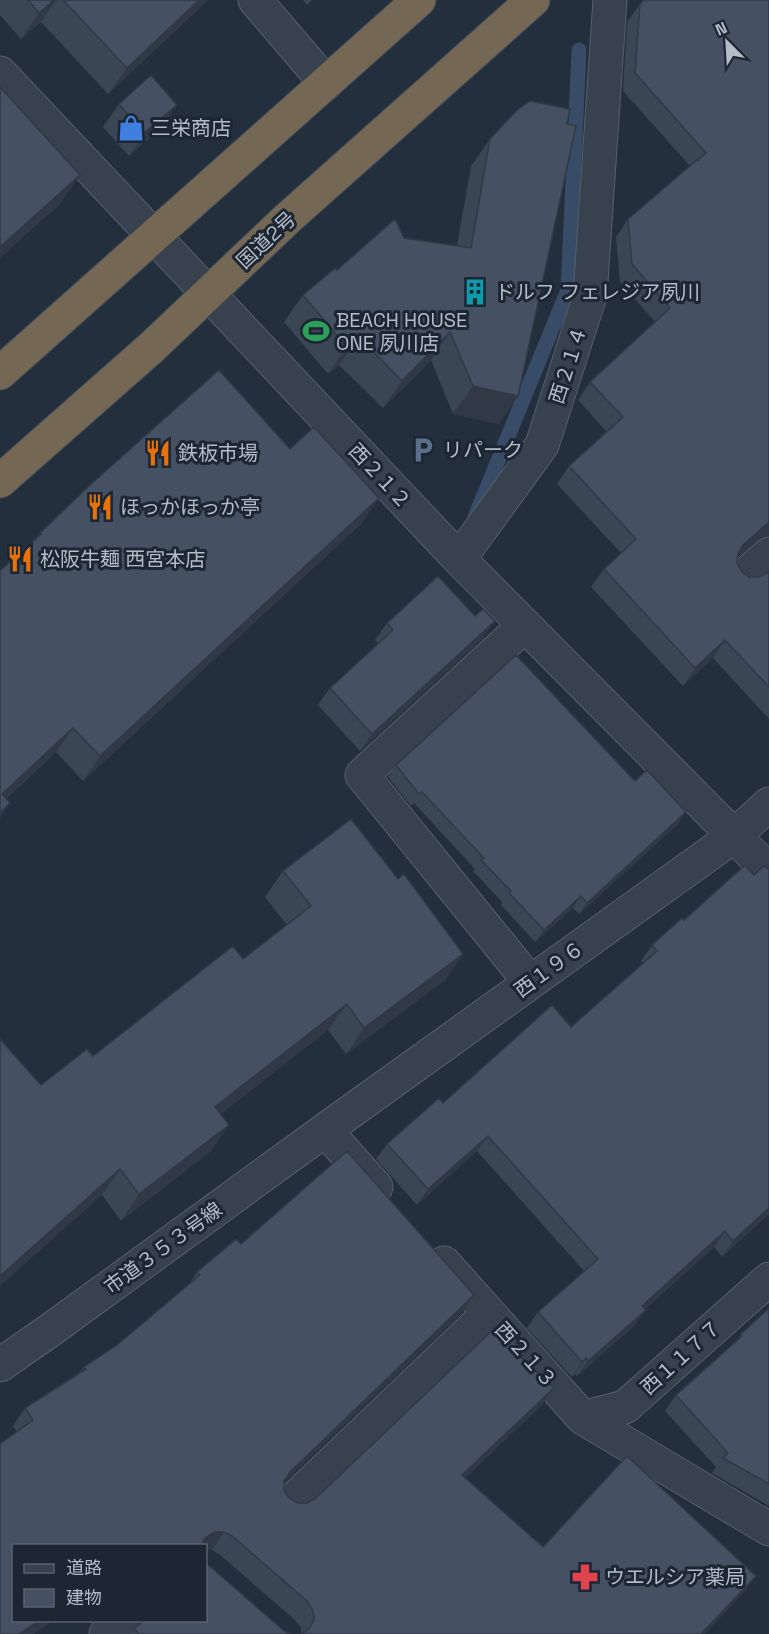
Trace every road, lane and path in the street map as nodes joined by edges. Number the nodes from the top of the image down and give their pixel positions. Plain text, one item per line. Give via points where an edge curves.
1 (255, 0) edge
2 (419, 0) edge
3 (533, 0) edge
4 (610, 0) edge
5 (0, 73) edge
6 (326, 83) junction
7 (154, 236) junction
8 (209, 294) junction
9 (0, 373) edge
10 (0, 481) edge
11 (769, 554) edge
12 (459, 559) junction
13 (743, 577) edge
14 (525, 625) junction
15 (769, 804) edge
16 (734, 836) junction
17 (769, 871) edge
18 (530, 982) junction
19 (325, 1130) junction
20 (395, 1208) edge
21 (427, 1243) edge
22 (769, 1279) edge
23 (489, 1313) junction
24 (0, 1365) edge
25 (583, 1418) junction
26 (290, 1503) edge
27 (769, 1529) edge
28 (123, 1622) edge
29 (106, 1634) edge

1 - 6 street
2 - 6 highway
3 - 8 highway, 国道2号 via 288,218
4 - 12 street, 西２１４ via 590,296 542,445
5 - 7 street, 西２１２
6 - 7 highway
7 - 8 street, 西２１２
7 - 9 highway
8 - 10 highway, 国道2号
8 - 12 street, 西２１２
11 - 13 street
12 - 14 street, 西２１２
14 - 16 street, 西２１２
14 - 18 street via 362,775
15 - 16 street, 西１９６
16 - 17 street, 西２１２
16 - 18 street, 西１９６
18 - 19 street, 西１９６
19 - 20 street
19 - 24 street, 市道３５３号線
21 - 23 street, 西２１３
22 - 25 street, 西１１７７ via 626,1407
23 - 25 street, 西２１３
23 - 26 street
25 - 27 street, 西２１３
28 - 29 street

